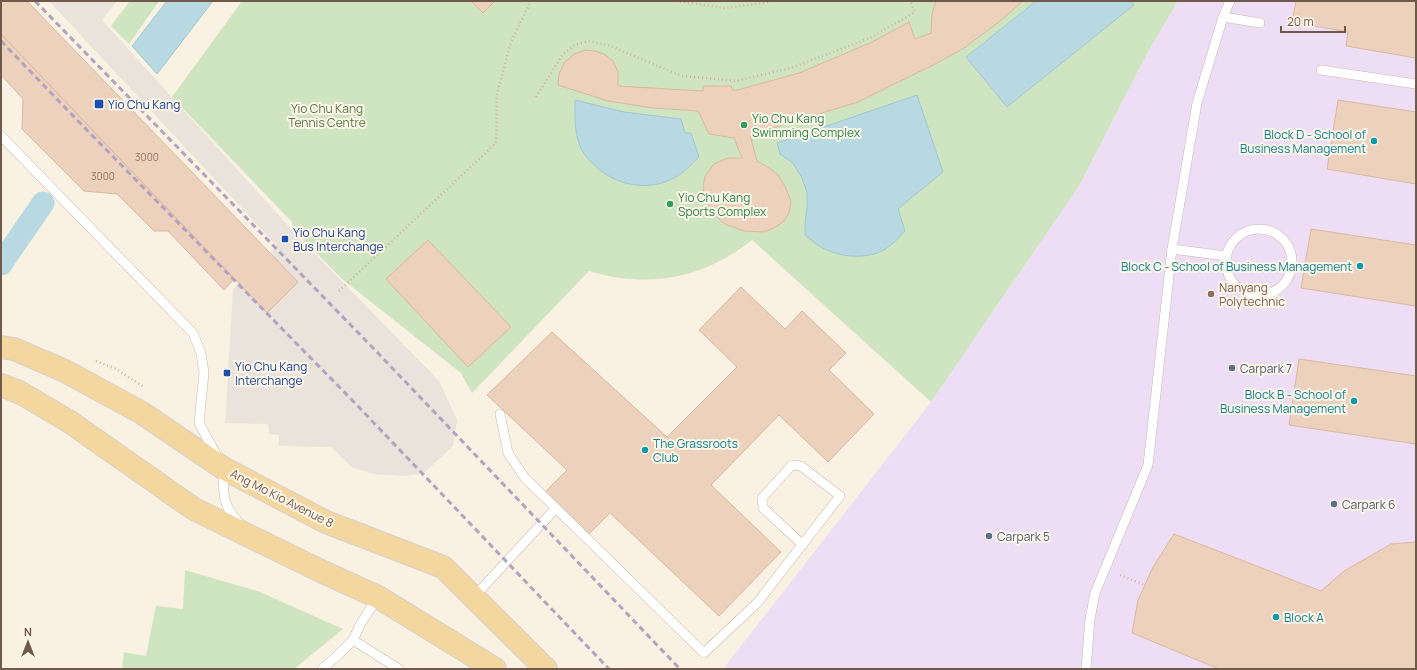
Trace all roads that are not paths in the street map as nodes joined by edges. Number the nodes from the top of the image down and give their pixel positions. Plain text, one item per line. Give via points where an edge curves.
1 (1230, 1) edge
2 (1223, 17) junction
3 (1260, 23) dead end
4 (1321, 70) dead end
5 (1416, 84) edge
6 (1, 136) edge
7 (1172, 249) junction
8 (1226, 256) junction
9 (7, 348) edge
10 (11, 389) edge
11 (500, 414) dead end
12 (223, 468) junction
13 (556, 508) junction
14 (252, 538) junction
15 (803, 544) junction
16 (378, 597) junction
17 (474, 597) junction
18 (353, 640) junction
19 (322, 669) edge
20 (399, 669) edge
21 (495, 669) edge
22 (546, 669) edge
23 (1086, 669) edge

1 - 2 lane
2 - 3 lane
2 - 7 lane via 1197,103
4 - 5 lane
6 - 12 lane via 193,333 201,353 204,373 199,423
7 - 8 lane
7 - 23 lane via 1148,465 1095,593
8 - 8 lane via 1232,242 1241,234 1252,229 1264,229 1275,232 1284,239 1290,248 1292,271 1279,289 1258,296 1237,287 1226,267
9 - 12 main road, Ang Mo Kio Avenue 8 via 65,370 142,413
10 - 14 main road via 70,422 194,509
11 - 13 lane via 508,453 525,478
12 - 14 lane via 224,500 230,514
12 - 17 main road, Ang Mo Kio Avenue 8 via 326,522 443,567
13 - 15 lane via 704,653 757,603
13 - 17 lane
14 - 16 main road
15 - 15 lane via 763,508 762,500 790,467 796,465 801,466 840,496
16 - 18 lane
16 - 21 main road
17 - 22 main road, Ang Mo Kio Avenue 8
18 - 19 lane
18 - 20 lane

